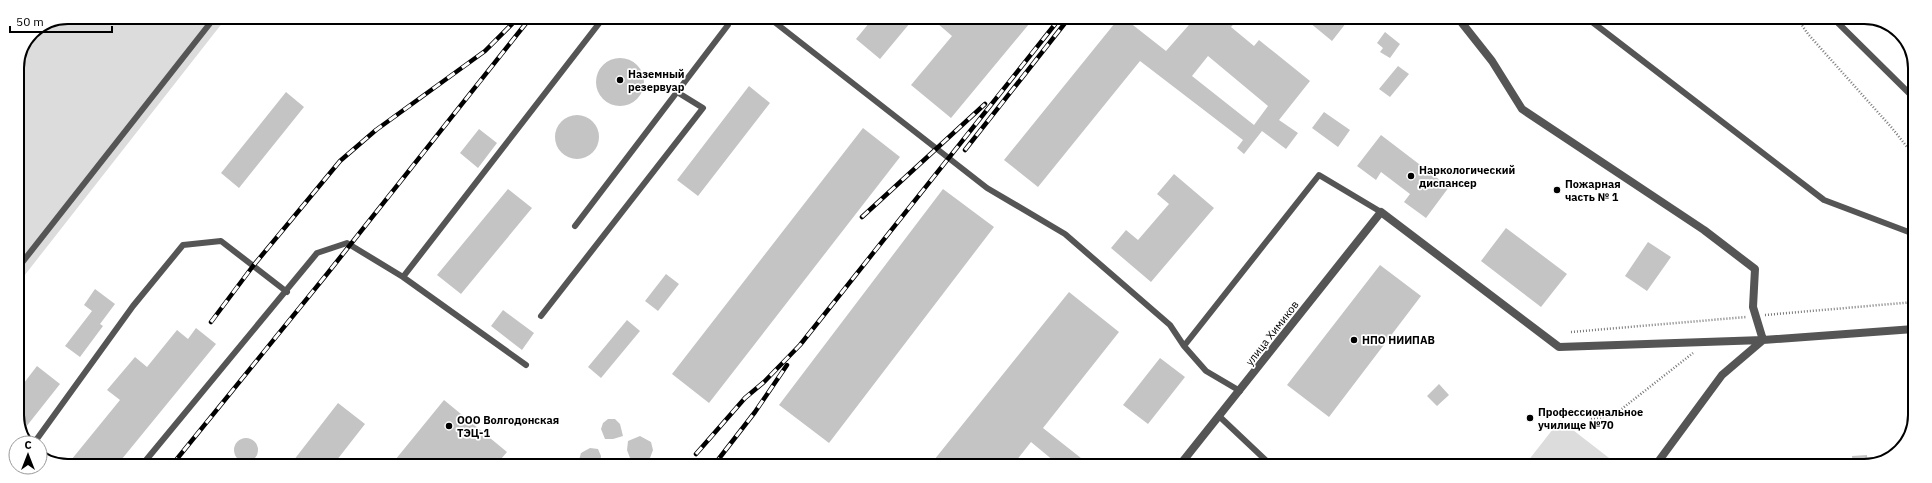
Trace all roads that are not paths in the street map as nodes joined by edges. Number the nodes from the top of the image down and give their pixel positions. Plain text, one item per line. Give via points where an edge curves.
1 (210, 24) edge
2 (599, 24) edge
3 (728, 24) edge
4 (777, 24) edge
5 (1463, 24) edge
6 (1595, 24) edge
7 (1839, 24) edge
8 (677, 92) junction
9 (1908, 92) edge
10 (1381, 212) junction
11 (575, 226) dead end
12 (1908, 232) edge
13 (24, 261) edge
14 (403, 277) junction
15 (287, 292) junction
16 (541, 316) dead end
17 (1908, 329) edge
18 (1763, 340) junction
19 (1184, 346) junction
20 (526, 365) dead end
21 (1240, 391) junction
22 (1220, 416) junction
23 (40, 435) edge
24 (147, 459) edge
25 (1185, 459) edge
26 (1265, 459) edge
27 (1661, 459) edge

1 - 13 lane
2 - 14 lane
3 - 8 lane
4 - 19 lane via 987,188 1065,234 1170,325
5 - 18 street via 1492,61 1522,109 1704,230 1755,269 1753,307
6 - 12 lane via 1824,200
7 - 9 lane
8 - 11 lane
8 - 16 lane via 703,108
10 - 18 street via 1559,347
10 - 19 lane via 1319,175
10 - 21 street, улица Химиков
14 - 15 lane via 347,242 317,253
14 - 20 lane
15 - 23 lane via 220,241 183,245 133,306
15 - 24 lane
17 - 18 street
18 - 27 street via 1722,375
19 - 21 lane via 1206,371
21 - 22 street, улица Химиков
22 - 25 street, улица Химиков
22 - 26 lane

